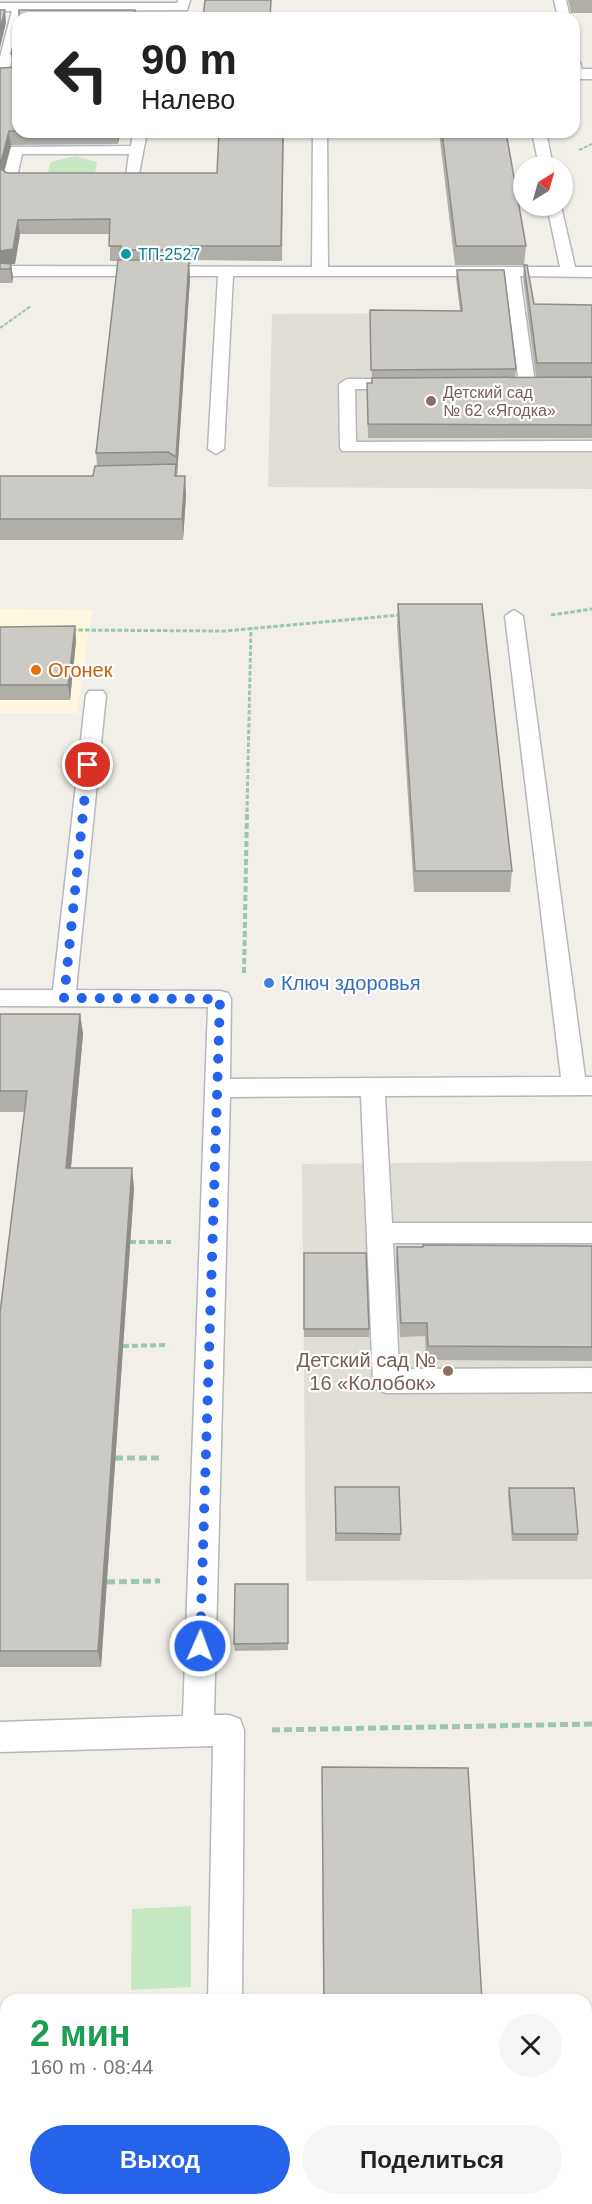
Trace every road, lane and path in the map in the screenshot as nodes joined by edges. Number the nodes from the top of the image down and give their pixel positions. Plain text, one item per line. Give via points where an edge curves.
1 (184, 0) edge
2 (0, 7) edge
3 (19, 7) junction
4 (18, 12) edge
5 (12, 47) edge
6 (7, 75) edge
7 (139, 138) edge
8 (320, 138) edge
9 (540, 138) edge
10 (138, 150) junction
11 (544, 156) edge
12 (42, 181) edge
13 (98, 181) edge
14 (556, 216) edge
15 (0, 271) edge
16 (226, 272) junction
17 (320, 272) junction
18 (512, 272) junction
19 (568, 272) junction
20 (592, 272) edge
21 (419, 384) edge
22 (549, 384) edge
23 (592, 446) edge
24 (216, 449) dead end
25 (592, 609) edge
26 (401, 615) edge
27 (514, 616) joint
28 (251, 627) junction
29 (71, 630) edge
30 (96, 695) dead end
31 (0, 998) edge
32 (64, 998) junction
33 (220, 999) junction
34 (583, 1086) edge
35 (218, 1088) junction
36 (373, 1088) junction
37 (379, 1233) junction
38 (592, 1233) edge
39 (592, 1380) edge
40 (202, 1580) junction
41 (107, 1582) edge
42 (592, 1724) edge
43 (229, 1730) junction
44 (198, 1733) junction
45 (0, 1737) edge
46 (225, 1994) edge

1 - 3 lane via 183,7
2 - 3 lane
3 - 4 lane
5 - 6 lane
7 - 10 lane
8 - 17 lane
9 - 11 lane
10 - 12 lane via 16,150 9,181
10 - 13 lane via 132,181
14 - 19 lane
15 - 16 lane
16 - 17 lane
16 - 24 lane
17 - 18 lane
18 - 19 lane
18 - 22 lane via 521,384
19 - 20 lane
21 - 23 lane via 347,384 348,447
25 - 27 path
26 - 28 path
27 - 34 lane
28 - 29 path
28 - 33 path via 243,999
30 - 32 lane
31 - 32 lane
32 - 33 lane
33 - 35 lane
34 - 36 lane
35 - 36 lane
35 - 40 lane
36 - 37 lane
37 - 38 lane
37 - 39 lane via 386,1380
40 - 41 path
40 - 44 lane
42 - 43 path
43 - 44 lane
43 - 46 lane
44 - 45 lane

